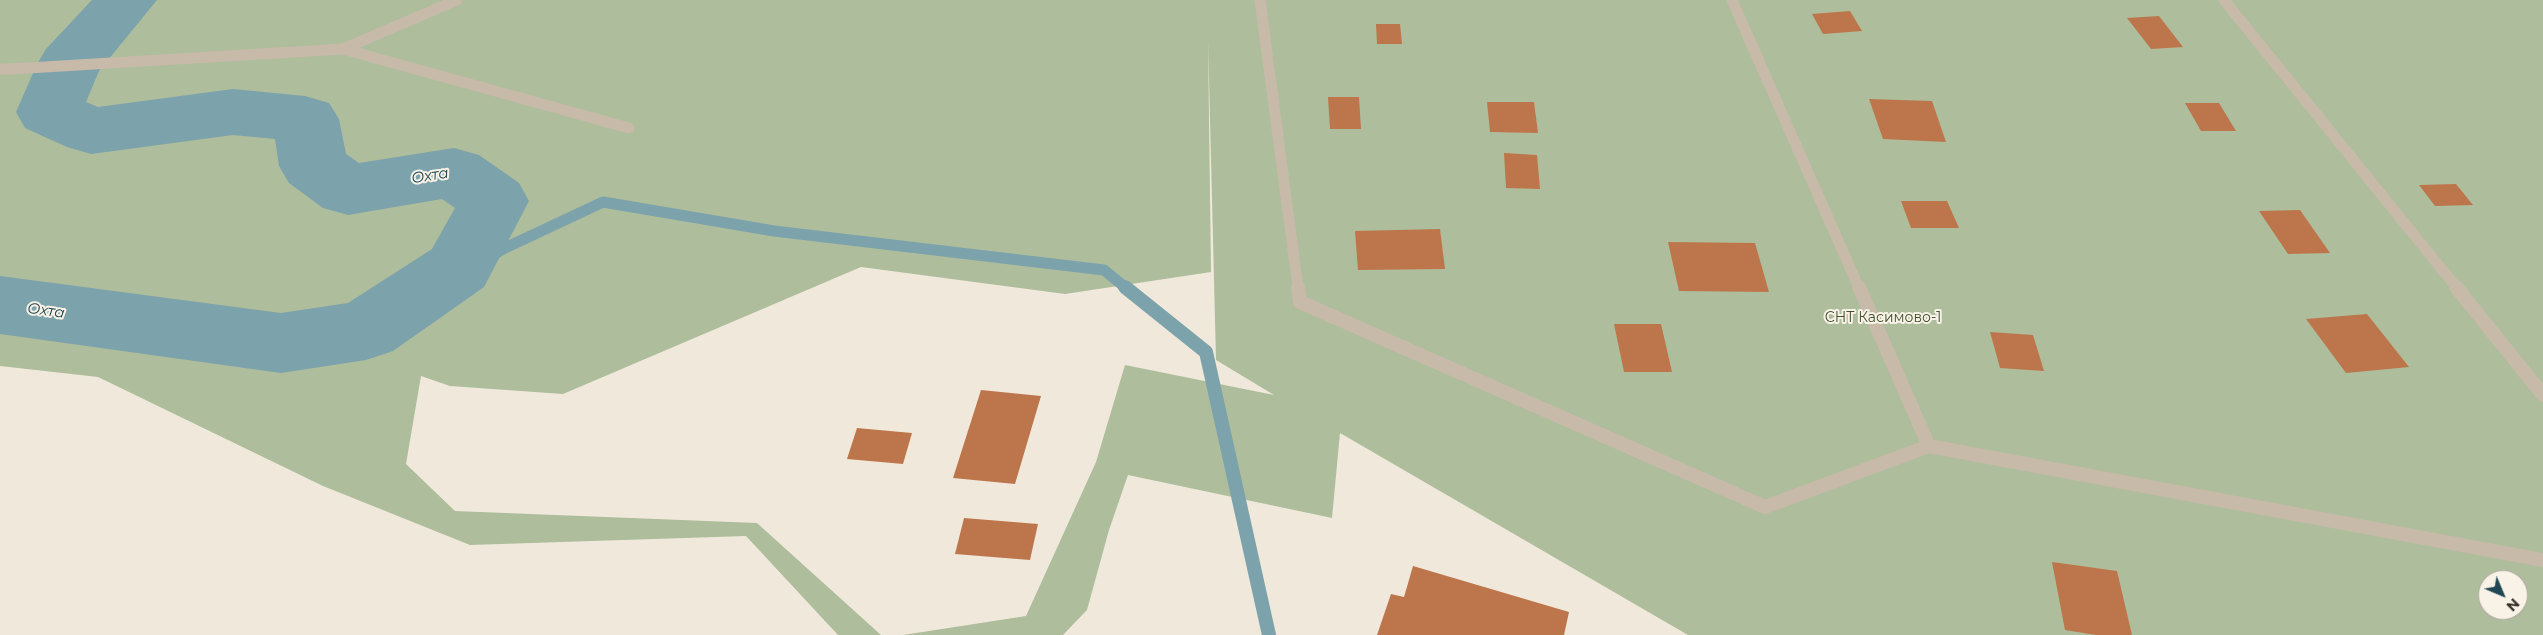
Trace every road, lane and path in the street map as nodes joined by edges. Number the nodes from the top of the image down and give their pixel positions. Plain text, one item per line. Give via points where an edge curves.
1 (457, 0) edge
2 (1260, 0) edge
3 (1732, 0) edge
4 (2224, 0) edge
5 (343, 50) junction
6 (6, 69) edge
7 (629, 128) dead end
8 (2543, 395) edge
9 (1929, 446) junction
10 (2543, 560) edge

1 - 5 street
2 - 9 street via 1300,302 1765,506
3 - 9 street
4 - 8 street
5 - 6 street
5 - 7 street
9 - 10 street

